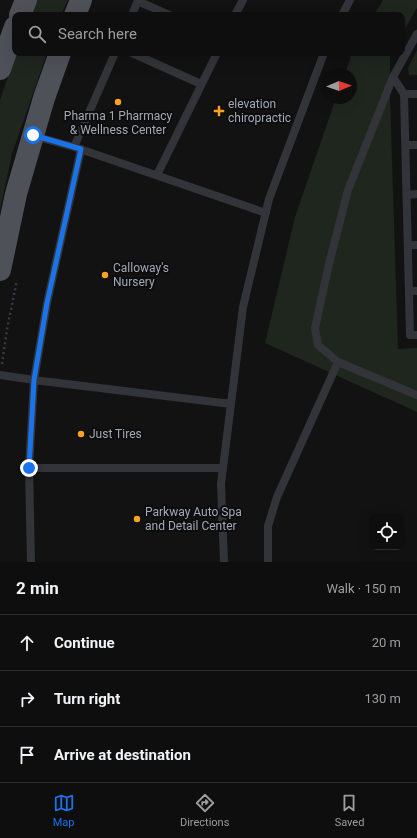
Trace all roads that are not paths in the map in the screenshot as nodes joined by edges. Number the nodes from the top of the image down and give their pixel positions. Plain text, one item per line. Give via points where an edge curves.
1 (26, 0) edge
2 (81, 0) edge
3 (243, 0) edge
4 (350, 0) edge
5 (138, 1) edge
6 (21, 12) edge
7 (76, 12) edge
8 (133, 12) edge
9 (162, 12) edge
10 (237, 12) edge
11 (344, 12) edge
12 (417, 34) edge
13 (12, 35) edge
14 (59, 56) edge
15 (114, 56) edge
16 (139, 56) edge
17 (215, 56) edge
18 (323, 56) edge
19 (405, 56) edge
20 (405, 56) edge
21 (0, 68) edge
22 (393, 77) junction
23 (201, 84) junction
24 (404, 94) junction
25 (417, 94) edge
26 (33, 135) junction
27 (406, 145) junction
28 (417, 145) edge
29 (77, 148) junction
30 (157, 175) junction
31 (417, 194) edge
32 (407, 195) junction
33 (266, 213) junction
34 (408, 245) junction
35 (417, 245) edge
36 (0, 270) edge
37 (413, 291) edge
38 (417, 335) edge
39 (338, 362) junction
40 (0, 375) edge
41 (34, 380) junction
42 (417, 395) edge
43 (231, 404) junction
44 (29, 468) junction
45 (223, 468) junction
46 (31, 562) edge
47 (224, 562) edge
48 (268, 562) edge

1 - 6 main road
2 - 7 main road
3 - 10 lane
4 - 11 lane
5 - 8 lane
5 - 9 lane
12 - 19 lane
13 - 21 main road
14 - 26 main road
15 - 29 lane
16 - 23 lane
17 - 23 lane
18 - 33 lane
20 - 22 lane
22 - 24 lane
22 - 39 lane via 348,190 315,328 318,345
23 - 30 lane
24 - 25 lane
24 - 27 lane
26 - 29 lane
26 - 36 main road via 16,194
27 - 28 lane
27 - 32 lane
29 - 30 lane
29 - 41 lane
30 - 33 lane
31 - 32 lane
32 - 34 lane
33 - 43 lane via 243,307
34 - 35 lane
34 - 37 lane
37 - 38 lane via 410,335
39 - 42 lane
39 - 48 lane via 277,497 268,526
40 - 41 lane
41 - 43 lane
41 - 44 lane
43 - 45 lane
44 - 45 lane
44 - 46 lane
45 - 47 lane via 221,484

